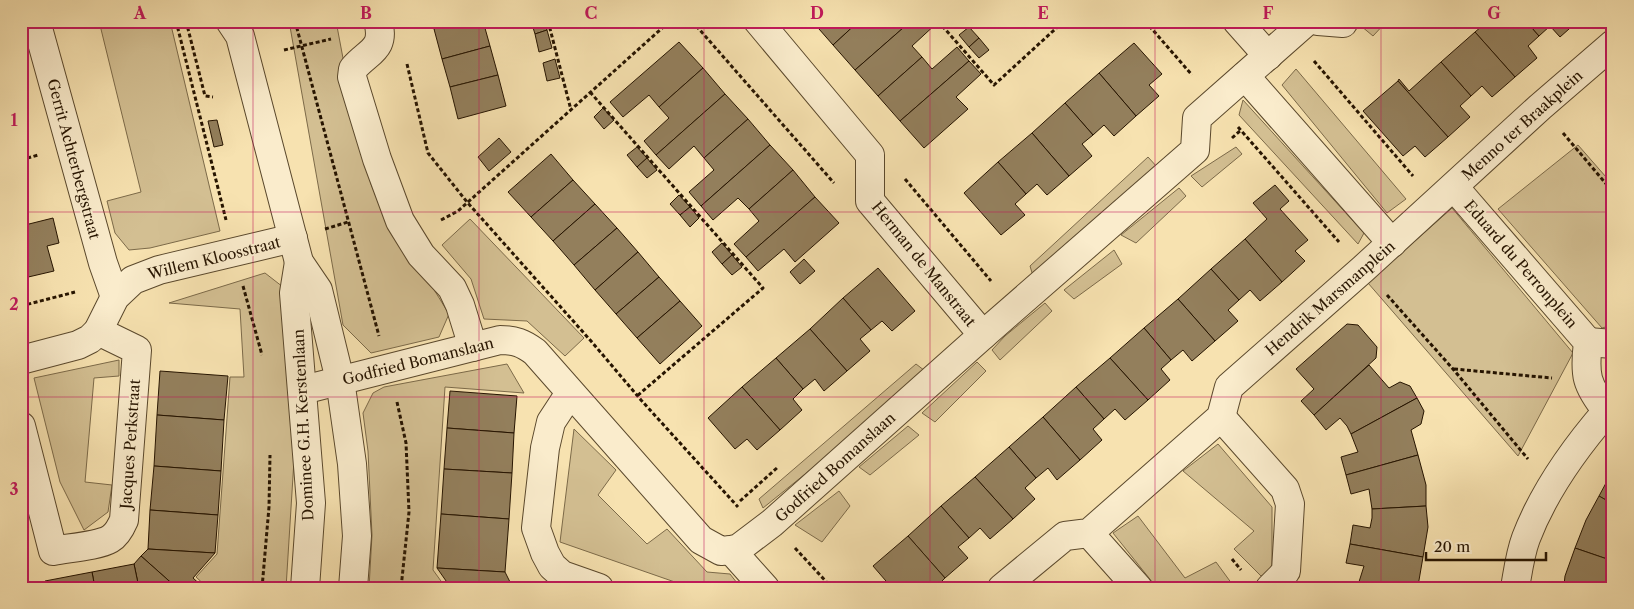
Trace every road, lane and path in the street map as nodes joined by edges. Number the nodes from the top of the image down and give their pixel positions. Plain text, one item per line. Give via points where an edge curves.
1 (36, 21) edge
2 (176, 21) edge
3 (186, 21) edge
4 (295, 21) edge
5 (548, 21) edge
6 (670, 21) edge
7 (692, 21) edge
8 (758, 21) edge
9 (938, 21) edge
10 (1064, 21) edge
11 (1237, 21) edge
12 (1318, 21) edge
13 (1344, 21) edge
14 (238, 26) edge
15 (1299, 28) edge
16 (378, 33) edge
17 (1613, 44) edge
18 (302, 45) junction
19 (284, 50) dead end
20 (1268, 56) junction
21 (1245, 76) junction
22 (590, 92) junction
23 (214, 97) dead end
24 (1540, 108) junction
25 (571, 110) junction
26 (870, 155) junction
27 (1613, 192) edge
28 (1445, 195) junction
29 (870, 201) junction
30 (467, 202) junction
31 (410, 237) junction
32 (1392, 243) junction
33 (296, 250) junction
34 (234, 252) junction
35 (992, 282) dead end
36 (112, 290) junction
37 (21, 306) edge
38 (98, 331) junction
39 (983, 335) junction
40 (1600, 343) edge
41 (473, 347) junction
42 (21, 360) edge
43 (264, 362) dead end
44 (387, 368) junction
45 (1453, 369) dead end
46 (340, 380) junction
47 (1589, 381) junction
48 (303, 390) junction
49 (570, 393) junction
50 (637, 396) junction
51 (1610, 409) edge
52 (1221, 417) junction
53 (21, 426) edge
54 (270, 450) dead end
55 (766, 527) junction
56 (1089, 533) junction
57 (731, 550) junction
58 (262, 588) edge
59 (305, 588) edge
60 (353, 588) edge
61 (402, 588) edge
62 (599, 588) edge
63 (765, 588) edge
64 (832, 588) edge
65 (1002, 588) edge
66 (1138, 588) edge
67 (1270, 588) edge
68 (1515, 588) edge

1 - 36 street, Gerrit Achterbergstraat
2 - 34 path
3 - 23 path via 205,96
4 - 18 path
5 - 25 path
6 - 22 path
7 - 29 path via 848,198
8 - 26 street
9 - 10 path via 994,84
11 - 20 street
12 - 13 street
14 - 33 street, Dominee G.H. Kerstenlaan
15 - 20 street, Godfried Bomanslaan
15 - 28 path
16 - 18 path via 360,32
16 - 30 path via 407,64 428,153
16 - 31 street via 374,52 353,69 352,77 392,204
17 - 24 street, Menno ter Braakplein
18 - 19 path
18 - 44 path
20 - 21 street, Godfried Bomanslaan
21 - 32 street
21 - 39 street, Godfried Bomanslaan via 1197,118 1195,150
22 - 25 path
22 - 50 path via 763,288
24 - 27 path
24 - 28 street, Menno ter Braakplein
25 - 30 path
26 - 29 street, Herman de Manstraat
26 - 35 path via 900,174
28 - 32 street, Hendrik Marsmanplein
28 - 40 street, Eduard du Perronplein
29 - 39 street, Herman de Manstraat
30 - 31 path via 458,211
30 - 50 path
31 - 41 street via 421,255 452,288
32 - 52 street, Hendrik Marsmanplein via 1229,387
33 - 34 street, Willem Kloosstraat
33 - 46 street, Dominee G.H. Kerstenlaan via 318,290
33 - 48 street, Dominee G.H. Kerstenlaan via 294,293
34 - 36 street, Willem Kloosstraat via 141,276
34 - 43 path
36 - 37 path
36 - 38 street, Willem Kloosstraat
38 - 42 street, Willem Kloosstraat via 78,345
38 - 53 street, Jacques Perkstraat via 137,350 124,520 110,539 53,550
39 - 55 street, Godfried Bomanslaan
40 - 47 street, Eduard du Perronplein via 1585,368
41 - 44 street, Godfried Bomanslaan
41 - 49 street, Godfried Bomanslaan via 500,340 525,344
44 - 46 street, Godfried Bomanslaan
44 - 61 path via 406,443 409,512
45 - 47 path
46 - 48 street, Godfried Bomanslaan
46 - 60 street, Dominee G.H. Kerstenlaan via 352,464 357,536
47 - 51 street, Eduard du Perronplein via 1591,390
48 - 59 street, Dominee G.H. Kerstenlaan via 311,503
49 - 57 street, Godfried Bomanslaan via 701,540 721,551
49 - 62 street via 551,422 536,528 552,566 562,575
50 - 55 path
51 - 68 street, Eduard du Perronplein via 1564,467 1542,503 1526,538
52 - 56 street
52 - 67 street via 1288,496 1286,570
54 - 58 path
55 - 57 street, Godfried Bomanslaan via 739,548
55 - 64 path
56 - 65 street via 1065,536
56 - 66 street
57 - 63 street

